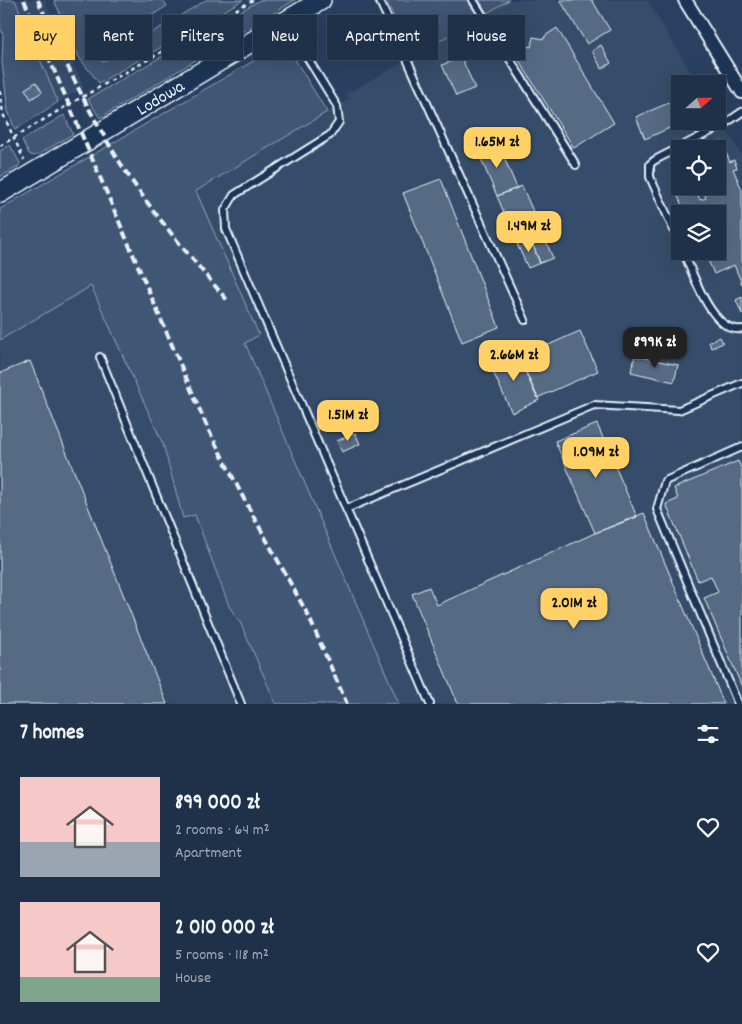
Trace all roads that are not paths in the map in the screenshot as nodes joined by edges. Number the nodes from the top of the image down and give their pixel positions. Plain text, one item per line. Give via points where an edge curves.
1 (321, 0) edge
2 (379, 0) edge
3 (473, 0) edge
4 (685, 0) edge
5 (296, 15) edge
6 (253, 41) edge
7 (309, 60) edge
8 (742, 92) edge
9 (742, 112) edge
10 (576, 165) dead end
11 (0, 193) edge
12 (671, 224) edge
13 (688, 260) edge
14 (525, 320) dead end
15 (742, 329) edge
16 (100, 357) dead end
17 (742, 383) edge
18 (742, 448) edge
19 (346, 509) junction
20 (241, 704) edge
21 (430, 704) edge
22 (738, 704) edge

1 - 5 street, Lodowa
2 - 14 lane
3 - 10 lane
4 - 8 street
6 - 11 street, Lodowa
7 - 19 lane via 337,106 339,122 330,135 234,195 225,210 226,229
9 - 12 lane via 650,164 650,177
13 - 15 lane via 711,312 730,327
16 - 20 lane
17 - 19 lane via 679,410 594,405
18 - 22 lane via 664,481 657,508
19 - 21 lane

